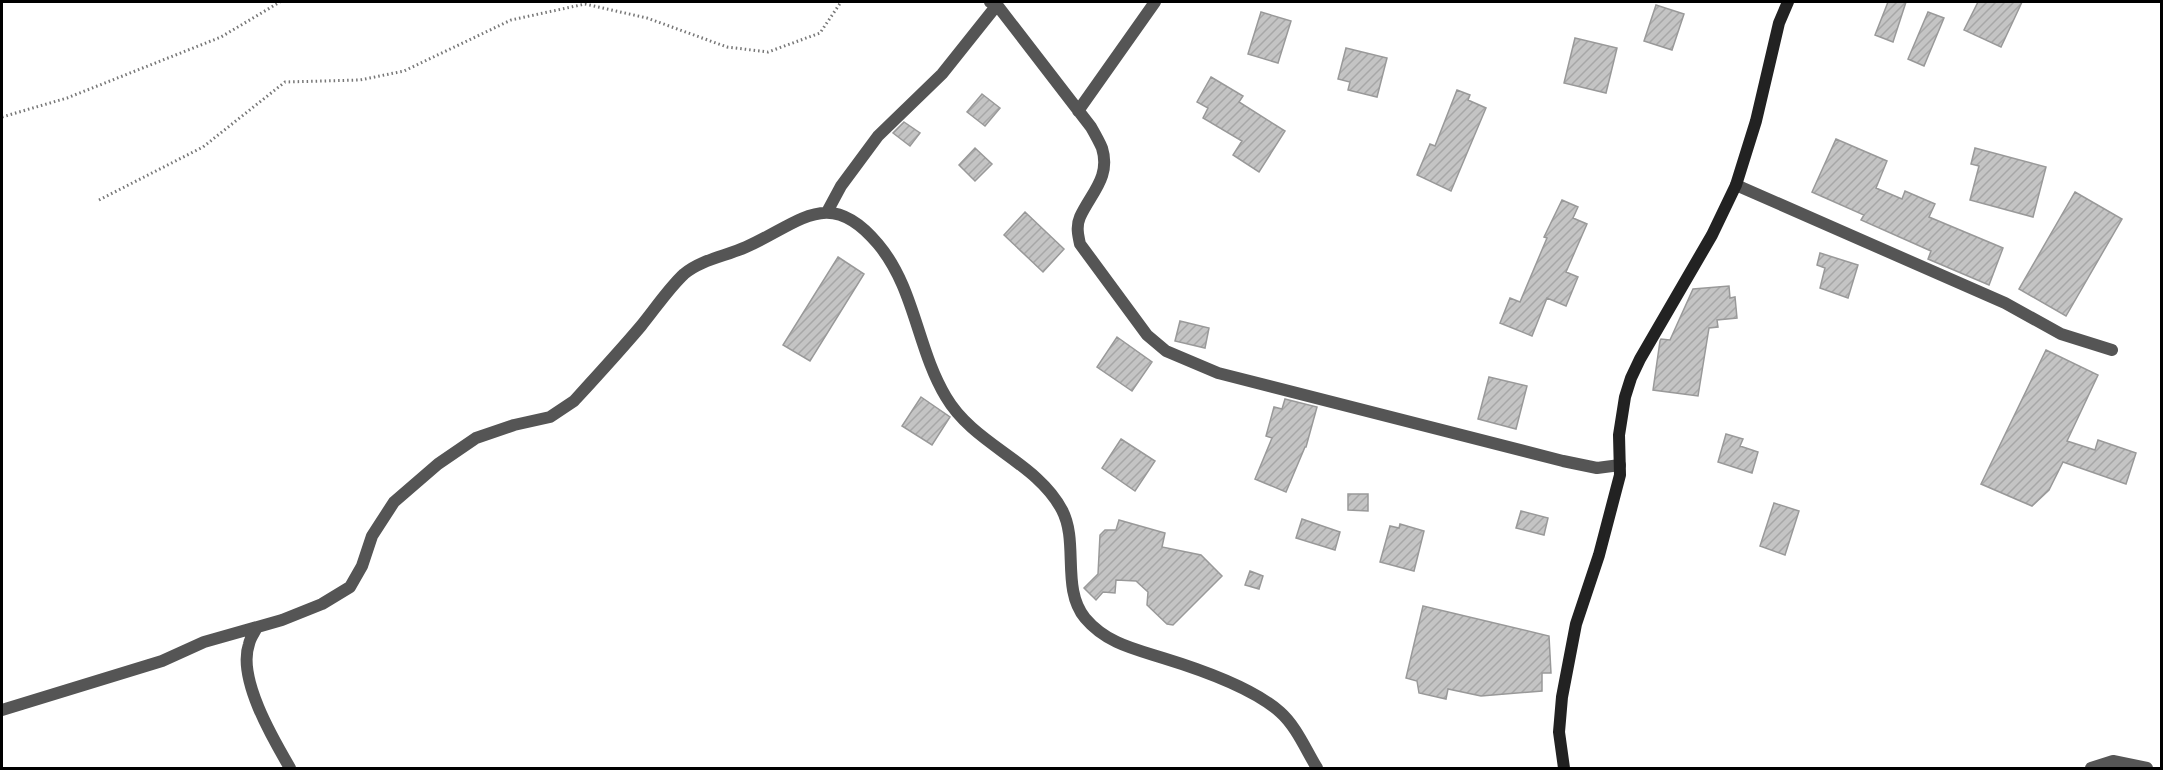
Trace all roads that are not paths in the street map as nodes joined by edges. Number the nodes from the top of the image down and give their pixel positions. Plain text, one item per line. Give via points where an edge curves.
1 (1155, 2) edge
2 (1788, 2) edge
3 (994, 3) edge
4 (1078, 111) junction
5 (1736, 185) junction
6 (827, 212) junction
7 (2112, 350) dead end
8 (1620, 465) junction
9 (257, 627) junction
10 (2, 710) edge
11 (290, 768) edge
12 (1317, 768) edge
13 (1564, 768) edge
14 (2091, 768) edge
15 (2147, 768) edge

1 - 4 street
2 - 5 street
3 - 4 street
3 - 6 street via 942,74 878,136
4 - 8 street via 1102,149 1104,167 1102,180 1080,218 1080,244 1147,335 1166,351 1218,373 1552,458 1597,468
5 - 7 street via 2005,303 2061,334
5 - 8 street via 1631,378 1619,435
6 - 9 street via 799,219 686,273 574,401 550,417 476,438 394,502 372,536 350,587 322,604
6 - 12 street via 842,214 858,223 898,272 946,398 984,439 1052,494 1064,513 1077,607 1086,619 1117,644 1195,669 1269,703 1283,715
8 - 13 street via 1599,555 1576,624 1562,697 1559,732
9 - 10 street
9 - 11 street via 249,643 247,672 275,742
14 - 15 street via 2113,761

